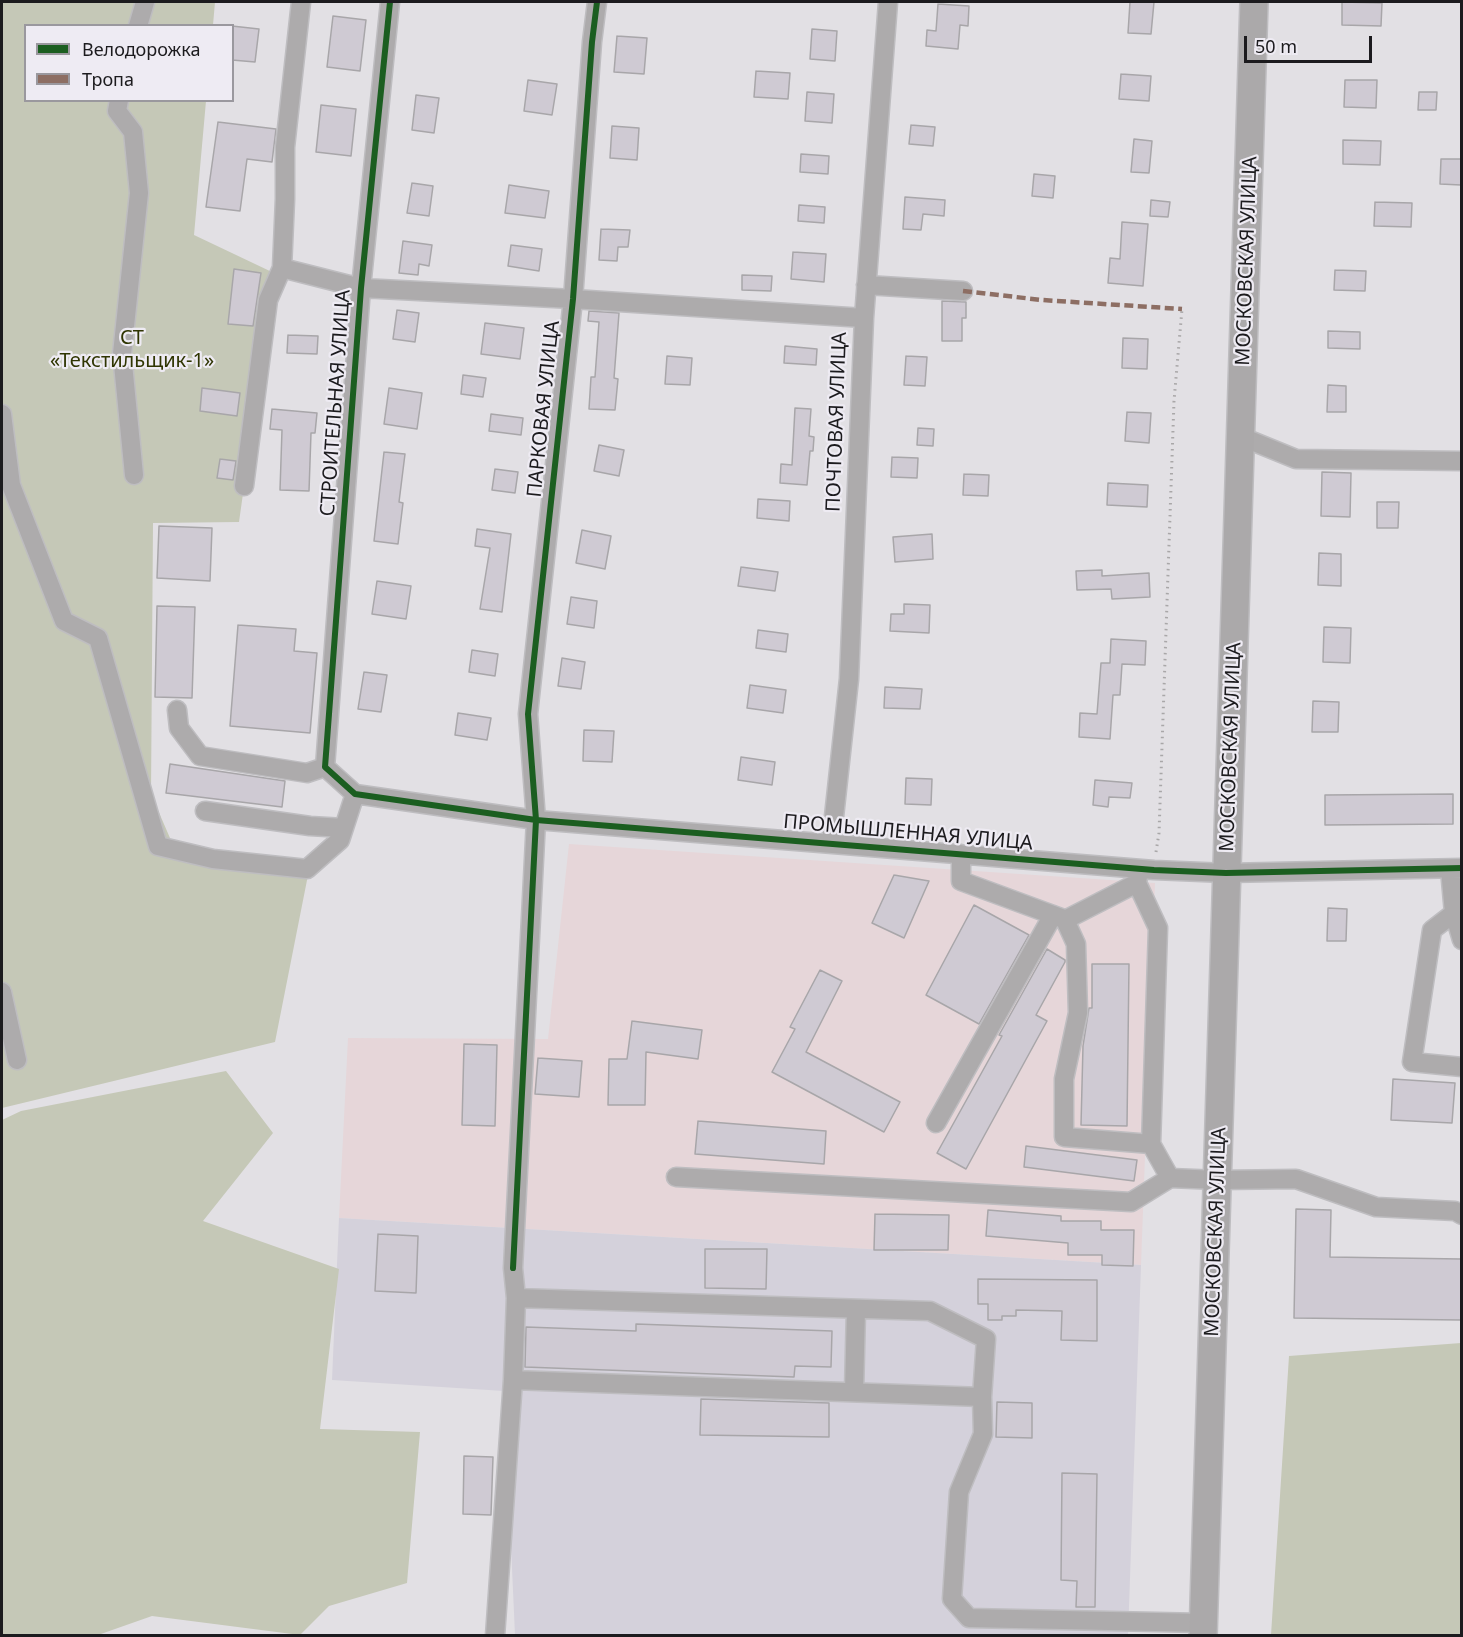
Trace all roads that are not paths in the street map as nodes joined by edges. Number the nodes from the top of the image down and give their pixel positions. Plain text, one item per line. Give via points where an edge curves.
1 (145, 2) edge
2 (301, 2) edge
3 (390, 2) edge
4 (597, 2) edge
5 (888, 2) edge
6 (1254, 2) edge
7 (139, 24) edge
8 (119, 102) edge
9 (282, 268) junction
10 (866, 285) junction
11 (361, 288) junction
12 (963, 291) dead end
13 (573, 299) junction
14 (864, 318) junction
15 (2, 414) edge
16 (1242, 437) junction
17 (1461, 461) edge
18 (134, 475) dead end
19 (244, 486) dead end
20 (177, 710) dead end
21 (325, 767) junction
22 (355, 794) junction
23 (206, 811) dead end
24 (536, 820) junction
25 (344, 828) junction
26 (831, 844) junction
27 (961, 854) junction
28 (1456, 868) edge
29 (1226, 873) junction
30 (1144, 874) junction
31 (1454, 913) junction
32 (1059, 917) junction
33 (1461, 940) edge
34 (2, 992) edge
35 (17, 1060) dead end
36 (1461, 1067) edge
37 (936, 1123) dead end
38 (1151, 1144) junction
39 (676, 1177) dead end
40 (1170, 1178) junction
41 (1218, 1180) junction
42 (1461, 1215) edge
43 (516, 1298) junction
44 (856, 1309) junction
45 (513, 1380) junction
46 (854, 1392) junction
47 (982, 1396) junction
48 (1203, 1629) edge
49 (495, 1635) edge

1 - 7 street
2 - 9 street via 285,147
3 - 11 street, СТРОИТЕЛЬНАЯ УЛИЦА
4 - 13 street, ПАРКОВАЯ УЛИЦА
5 - 10 street, ПОЧТОВАЯ УЛИЦА
6 - 16 highway, МОСКОВСКАЯ УЛИЦА
8 - 18 street via 117,111 133,132 140,193 122,354
9 - 11 street
9 - 19 street via 268,300
10 - 12 street
10 - 14 street, ПОЧТОВАЯ УЛИЦА
11 - 13 street
11 - 21 street, СТРОИТЕЛЬНАЯ УЛИЦА
13 - 14 street
13 - 24 street, ПАРКОВАЯ УЛИЦА via 528,714
14 - 26 street, ПОЧТОВАЯ УЛИЦА via 849,679
15 - 25 street via 11,485 64,621 98,638 158,846 213,859 307,869 340,840
16 - 17 street via 1296,459
16 - 29 highway, МОСКОВСКАЯ УЛИЦА
20 - 21 street via 179,728 200,756 307,773
21 - 22 street
22 - 24 street, ПРОМЫШЛЕННАЯ УЛИЦА
22 - 25 street
23 - 25 street
24 - 26 street, ПРОМЫШЛЕННАЯ УЛИЦА
24 - 43 street, ПАРКОВАЯ УЛИЦА via 513,1269
26 - 27 street, ПРОМЫШЛЕННАЯ УЛИЦА
27 - 30 street, ПРОМЫШЛЕННАЯ УЛИЦА
27 - 32 street via 961,881
28 - 29 street, ПРОМЫШЛЕННАЯ УЛИЦА
28 - 31 street
29 - 30 street, ПРОМЫШЛЕННАЯ УЛИЦА
29 - 41 highway, МОСКОВСКАЯ УЛИЦА
30 - 32 street
30 - 38 street via 1158,928
31 - 33 street
31 - 36 street via 1432,930 1412,1062
32 - 37 street
32 - 38 street via 1076,944 1078,1013 1064,1079 1064,1137
34 - 35 street
38 - 40 street
39 - 40 street via 1131,1202
40 - 41 street
41 - 42 street via 1296,1179 1376,1207 1455,1211
41 - 48 highway, МОСКОВСКАЯ УЛИЦА
43 - 44 street
43 - 45 street, ПАРКОВАЯ УЛИЦА
44 - 46 street
44 - 47 street via 930,1311 986,1339
45 - 46 street
45 - 49 street, ПАРКОВАЯ УЛИЦА
46 - 47 street
47 - 48 street via 983,1434 959,1492 952,1599 969,1618

